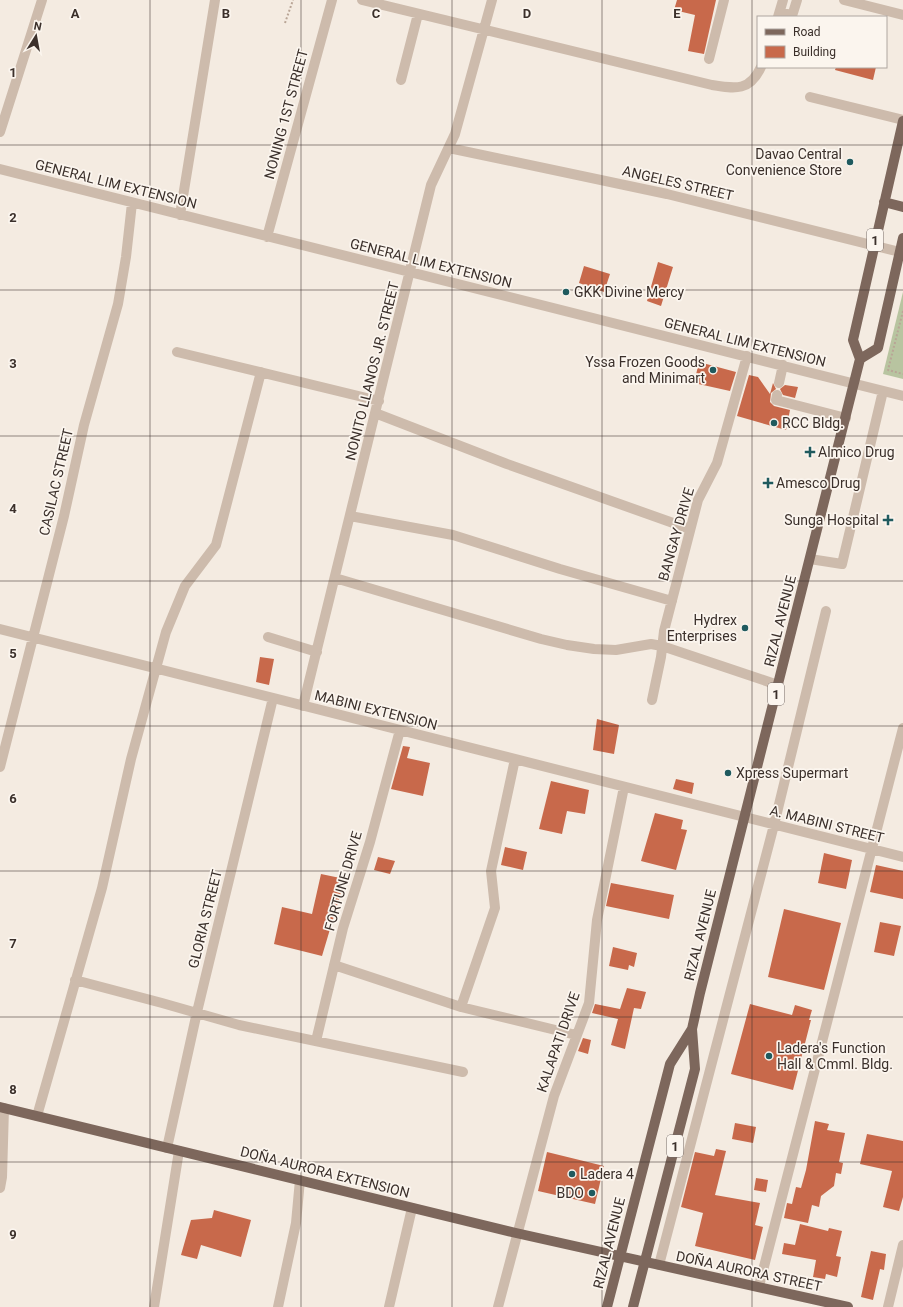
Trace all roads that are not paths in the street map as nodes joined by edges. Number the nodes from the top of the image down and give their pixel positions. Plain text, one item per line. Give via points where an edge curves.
1 (42, 0) edge
2 (215, 0) edge
3 (332, 0) edge
4 (362, 0) edge
5 (492, 0) edge
6 (724, 0) edge
7 (783, 0) edge
8 (797, 0) edge
9 (844, 0) edge
10 (418, 14) junction
11 (779, 14) edge
12 (903, 15) edge
13 (484, 31) junction
14 (709, 59) dead end
15 (760, 68) edge
16 (401, 80) dead end
17 (810, 97) dead end
18 (903, 120) edge
19 (0, 132) edge
20 (449, 148) junction
21 (0, 170) edge
22 (132, 202) junction
23 (884, 202) junction
24 (903, 207) edge
25 (180, 215) junction
26 (267, 236) junction
27 (903, 238) edge
28 (874, 246) junction
29 (900, 252) junction
30 (410, 272) junction
31 (177, 352) dead end
32 (747, 356) junction
33 (860, 359) junction
34 (782, 365) junction
35 (261, 372) junction
36 (779, 383) dead end
37 (854, 383) junction
38 (883, 390) junction
39 (777, 395) dead end
40 (903, 396) edge
41 (378, 401) junction
42 (376, 414) junction
43 (846, 418) junction
44 (350, 516) junction
45 (690, 529) junction
46 (810, 559) junction
47 (335, 578) junction
48 (672, 601) junction
49 (826, 611) dead end
50 (0, 629) edge
51 (32, 637) junction
52 (268, 637) dead end
53 (662, 646) junction
54 (317, 652) junction
55 (156, 669) junction
56 (778, 685) junction
57 (273, 698) junction
58 (652, 700) dead end
59 (303, 706) junction
60 (903, 728) edge
61 (400, 730) junction
62 (515, 759) junction
63 (0, 767) edge
64 (624, 787) junction
65 (745, 818) junction
66 (774, 825) junction
67 (872, 849) junction
68 (903, 857) edge
69 (334, 965) junction
70 (75, 980) junction
71 (461, 1007) junction
72 (197, 1012) junction
73 (692, 1029) junction
74 (576, 1036) junction
75 (316, 1041) junction
76 (462, 1072) dead end
77 (2, 1108) edge
78 (37, 1116) junction
79 (167, 1148) junction
80 (179, 1151) junction
81 (300, 1180) junction
82 (0, 1188) edge
83 (412, 1208) junction
84 (516, 1233) junction
85 (903, 1245) edge
86 (619, 1256) junction
87 (644, 1262) junction
88 (659, 1266) junction
89 (759, 1286) junction
90 (154, 1307) edge
91 (278, 1307) edge
92 (389, 1307) edge
93 (498, 1307) edge
94 (607, 1307) edge
95 (633, 1307) edge
96 (848, 1307) edge
97 (888, 1307) edge

1 - 19 street
2 - 25 street
3 - 26 street, NONING 1ST STREET
4 - 10 street
5 - 13 street, NONITO LLANOS JR. STREET
6 - 14 street
7 - 11 street
8 - 11 street via 792,16
9 - 12 street
10 - 13 street
10 - 16 street
13 - 15 street via 726,88 746,86 753,81
13 - 20 street, NONITO LLANOS JR. STREET via 463,109
17 - 18 street
18 - 23 main road, 1
20 - 28 street, ANGELES STREET via 667,194
20 - 30 street, NONITO LLANOS JR. STREET via 431,185
21 - 22 street, GENERAL LIM EXTENSION
22 - 25 street, GENERAL LIM EXTENSION
22 - 51 street, CASILAC STREET via 118,304 89,406 64,516
23 - 24 main road
23 - 28 main road, 1
25 - 26 street, GENERAL LIM EXTENSION
26 - 30 street, GENERAL LIM EXTENSION
27 - 29 main road, 1
28 - 29 street, ANGELES STREET
28 - 33 main road, 1 via 853,340
29 - 33 main road, 1 via 878,348
30 - 32 street, GENERAL LIM EXTENSION
30 - 41 street, NONITO LLANOS JR. STREET
31 - 35 street
32 - 34 street, GENERAL LIM EXTENSION
32 - 45 street, BANGAY DRIVE via 717,463 698,500
33 - 37 main road, RIZAL AVENUE / 1
34 - 36 street
34 - 37 street, GENERAL LIM EXTENSION
35 - 41 street
35 - 55 street via 216,546 185,586 166,632
37 - 38 street, GENERAL LIM EXTENSION
37 - 43 main road, RIZAL AVENUE / 1
38 - 40 street, GENERAL LIM EXTENSION
38 - 46 street via 842,564
39 - 43 street via 776,400
41 - 42 street, NONITO LLANOS JR. STREET
42 - 44 street, NONITO LLANOS JR. STREET
42 - 45 street
43 - 46 main road, RIZAL AVENUE / 1
44 - 47 street, NONITO LLANOS JR. STREET
44 - 48 street via 453,535
45 - 48 street, BANGAY DRIVE
46 - 56 main road, RIZAL AVENUE / 1
47 - 53 street via 541,640 594,649 616,650 651,644
47 - 54 street, NONITO LLANOS JR. STREET
48 - 53 street, BANGAY DRIVE
49 - 66 street
50 - 51 street, MABINI EXTENSION
51 - 55 street, MABINI EXTENSION
51 - 63 street, CASILAC STREET
52 - 54 street
53 - 56 street
53 - 58 street, BANGAY DRIVE
54 - 59 street, NONITO LLANOS JR. STREET
55 - 57 street, MABINI EXTENSION
55 - 70 street via 126,779 102,888
56 - 65 main road, RIZAL AVENUE / 1
57 - 59 street, MABINI EXTENSION
57 - 72 street, GLORIA STREET
59 - 61 street, MABINI EXTENSION
60 - 67 street
61 - 62 street, MABINI EXTENSION
61 - 69 street, FORTUNE DRIVE
62 - 64 street, MABINI EXTENSION
62 - 71 street via 491,871 495,908
64 - 65 street, MABINI EXTENSION
64 - 74 street, KALAPATI DRIVE via 597,920 589,1003
65 - 66 street, A. MABINI STREET
65 - 73 main road, RIZAL AVENUE / 1
66 - 67 street, A. MABINI STREET
66 - 88 street
67 - 68 street, A. MABINI STREET
67 - 89 street
69 - 71 street
69 - 75 street, FORTUNE DRIVE
70 - 72 street
70 - 78 street
71 - 74 street
72 - 75 street via 239,1025
72 - 79 street, GLORIA STREET
73 - 86 main road, RIZAL AVENUE / 1 via 670,1064
73 - 87 main road, RIZAL AVENUE / 1 via 695,1069
74 - 84 street, KALAPATI DRIVE via 554,1096
75 - 76 street
77 - 78 main road, DOÑA AURORA EXTENSION
77 - 82 street
78 - 79 main road, DOÑA AURORA EXTENSION
79 - 80 main road, DOÑA AURORA EXTENSION
80 - 81 main road, DOÑA AURORA EXTENSION
80 - 90 street
81 - 83 main road, DOÑA AURORA EXTENSION
81 - 91 street via 296,1223
83 - 84 main road, DOÑA AURORA EXTENSION
83 - 92 street
84 - 86 main road, DOÑA AURORA EXTENSION
84 - 93 street, KALAPATI DRIVE
85 - 97 street
86 - 87 main road, DOÑA AURORA EXTENSION
86 - 94 main road, RIZAL AVENUE / 1
87 - 88 main road, DOÑA AURORA STREET
87 - 95 main road, RIZAL AVENUE / 1
88 - 89 main road, DOÑA AURORA STREET
89 - 96 main road, DOÑA AURORA STREET

